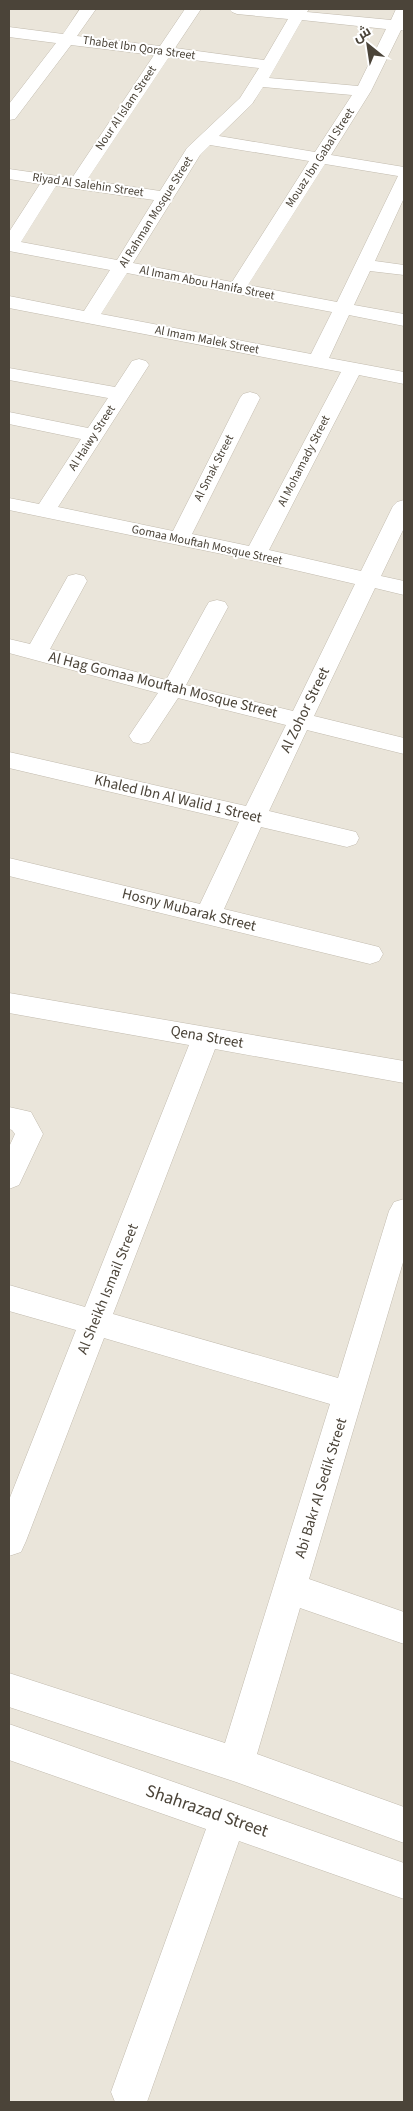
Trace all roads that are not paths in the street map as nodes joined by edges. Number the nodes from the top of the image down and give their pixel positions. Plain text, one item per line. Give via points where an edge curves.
1 (88, 9) edge
2 (193, 9) edge
3 (237, 9) edge
4 (404, 9) edge
5 (299, 12) edge
6 (400, 25) edge
7 (9, 32) edge
8 (68, 38) junction
9 (164, 52) junction
10 (269, 65) junction
11 (258, 82) junction
12 (363, 92) junction
13 (9, 116) edge
14 (206, 139) junction
15 (320, 158) junction
16 (404, 172) edge
17 (9, 174) edge
18 (52, 180) junction
19 (404, 180) edge
20 (76, 183) junction
21 (166, 197) junction
22 (9, 245) edge
23 (364, 265) junction
24 (122, 267) junction
25 (404, 270) edge
26 (237, 288) junction
27 (9, 302) edge
28 (343, 308) junction
29 (90, 317) junction
30 (404, 320) edge
31 (318, 361) junction
32 (139, 365) dead end
33 (353, 368) junction
34 (9, 374) edge
35 (404, 378) edge
36 (120, 394) junction
37 (250, 398) dead end
38 (9, 418) edge
39 (94, 435) junction
40 (9, 504) edge
41 (404, 506) edge
42 (45, 511) junction
43 (179, 538) junction
44 (256, 554) junction
45 (368, 580) junction
46 (76, 581) dead end
47 (404, 588) edge
48 (217, 607) dead end
49 (9, 646) edge
50 (37, 653) junction
51 (172, 689) junction
52 (300, 720) junction
53 (141, 736) dead end
54 (404, 746) edge
55 (9, 760) edge
56 (254, 816) junction
57 (347, 838) dead end
58 (9, 868) edge
59 (208, 915) junction
60 (370, 954) dead end
61 (9, 1003) edge
62 (206, 1037) junction
63 (404, 1072) edge
64 (9, 1118) edge
65 (9, 1176) edge
66 (402, 1227) edge
67 (9, 1298) edge
68 (94, 1323) junction
69 (348, 1395) junction
70 (9, 1541) edge
71 (290, 1588) junction
72 (404, 1628) edge
73 (9, 1690) edge
74 (9, 1742) edge
75 (236, 1764) junction
76 (228, 1819) junction
77 (404, 1825) edge
78 (404, 1881) edge
79 (131, 2092) dead end

1 - 8 street
2 - 9 street, Nour Al Islam Street
3 - 5 street
4 - 6 street, Mouaz Ibn Gabal Street
5 - 6 street
5 - 10 street, Al Rahman Mosque Street
6 - 12 street, Mouaz Ibn Gabal Street
7 - 8 street, Thabet Ibn Qora Street
8 - 9 street, Thabet Ibn Qora Street
8 - 13 street
9 - 10 street, Thabet Ibn Qora Street
9 - 20 street, Nour Al Islam Street
10 - 11 street, Al Rahman Mosque Street
11 - 12 street
11 - 14 street, Al Rahman Mosque Street via 246,101
12 - 15 street, Mouaz Ibn Gabal Street
14 - 15 street
14 - 21 street, Al Rahman Mosque Street
15 - 16 street
15 - 26 street, Mouaz Ibn Gabal Street
17 - 18 street, Riyad Al Salehin Street
18 - 20 street, Riyad Al Salehin Street
18 - 22 street
19 - 23 street via 389,226
20 - 21 street, Riyad Al Salehin Street
21 - 24 street, Al Rahman Mosque Street
22 - 24 street, Al Imam Abou Hanifa Street
23 - 25 street
23 - 28 street
24 - 26 street, Al Imam Abou Hanifa Street
24 - 29 street, Al Rahman Mosque Street
26 - 28 street, Al Imam Abou Hanifa Street
27 - 29 street, Al Imam Malek Street
28 - 30 street, Al Imam Abou Hanifa Street
28 - 31 street
29 - 31 street, Al Imam Malek Street
31 - 33 street, Al Imam Malek Street
32 - 36 street, Al Haiwy Street
33 - 35 street, Al Imam Malek Street
33 - 44 street, Al Mohamady Street
34 - 36 street
36 - 39 street, Al Haiwy Street
37 - 43 street, Al Smak Street
38 - 39 street
39 - 42 street, Al Haiwy Street
40 - 42 street, Gomaa Mouftah Mosque Street
41 - 45 street, Al Zohor Street
42 - 43 street, Gomaa Mouftah Mosque Street
43 - 44 street, Gomaa Mouftah Mosque Street
44 - 45 street, Gomaa Mouftah Mosque Street
45 - 47 street, Gomaa Mouftah Mosque Street
45 - 52 street, Al Zohor Street
46 - 50 street
48 - 51 street
49 - 50 street, Al Hag Gomaa Mouftah Mosque Street
50 - 51 street, Al Hag Gomaa Mouftah Mosque Street
51 - 52 street, Al Hag Gomaa Mouftah Mosque Street
51 - 53 street
52 - 54 street, Al Hag Gomaa Mouftah Mosque Street
52 - 56 street, Al Zohor Street
55 - 56 street, Khaled Ibn Al Walid 1 Street
56 - 57 street, Khaled Ibn Al Walid 1 Street
56 - 59 street, Al Zohor Street
58 - 59 street, Hosny Mubarak Street
59 - 60 street, Hosny Mubarak Street
61 - 62 street, Qena Street
62 - 63 street, Qena Street
62 - 68 street, Al Sheikh Ismail Street
64 - 65 street via 21,1120 29,1134
66 - 69 street, Abi Bakr Al Sedik Street
67 - 68 street
68 - 69 street
68 - 70 street, Al Sheikh Ismail Street
69 - 71 street, Abi Bakr Al Sedik Street
71 - 72 street
71 - 75 street, Abi Bakr Al Sedik Street
73 - 75 street
74 - 76 street, Shahrazad Street
75 - 77 street
76 - 78 street, Shahrazad Street
76 - 79 street

